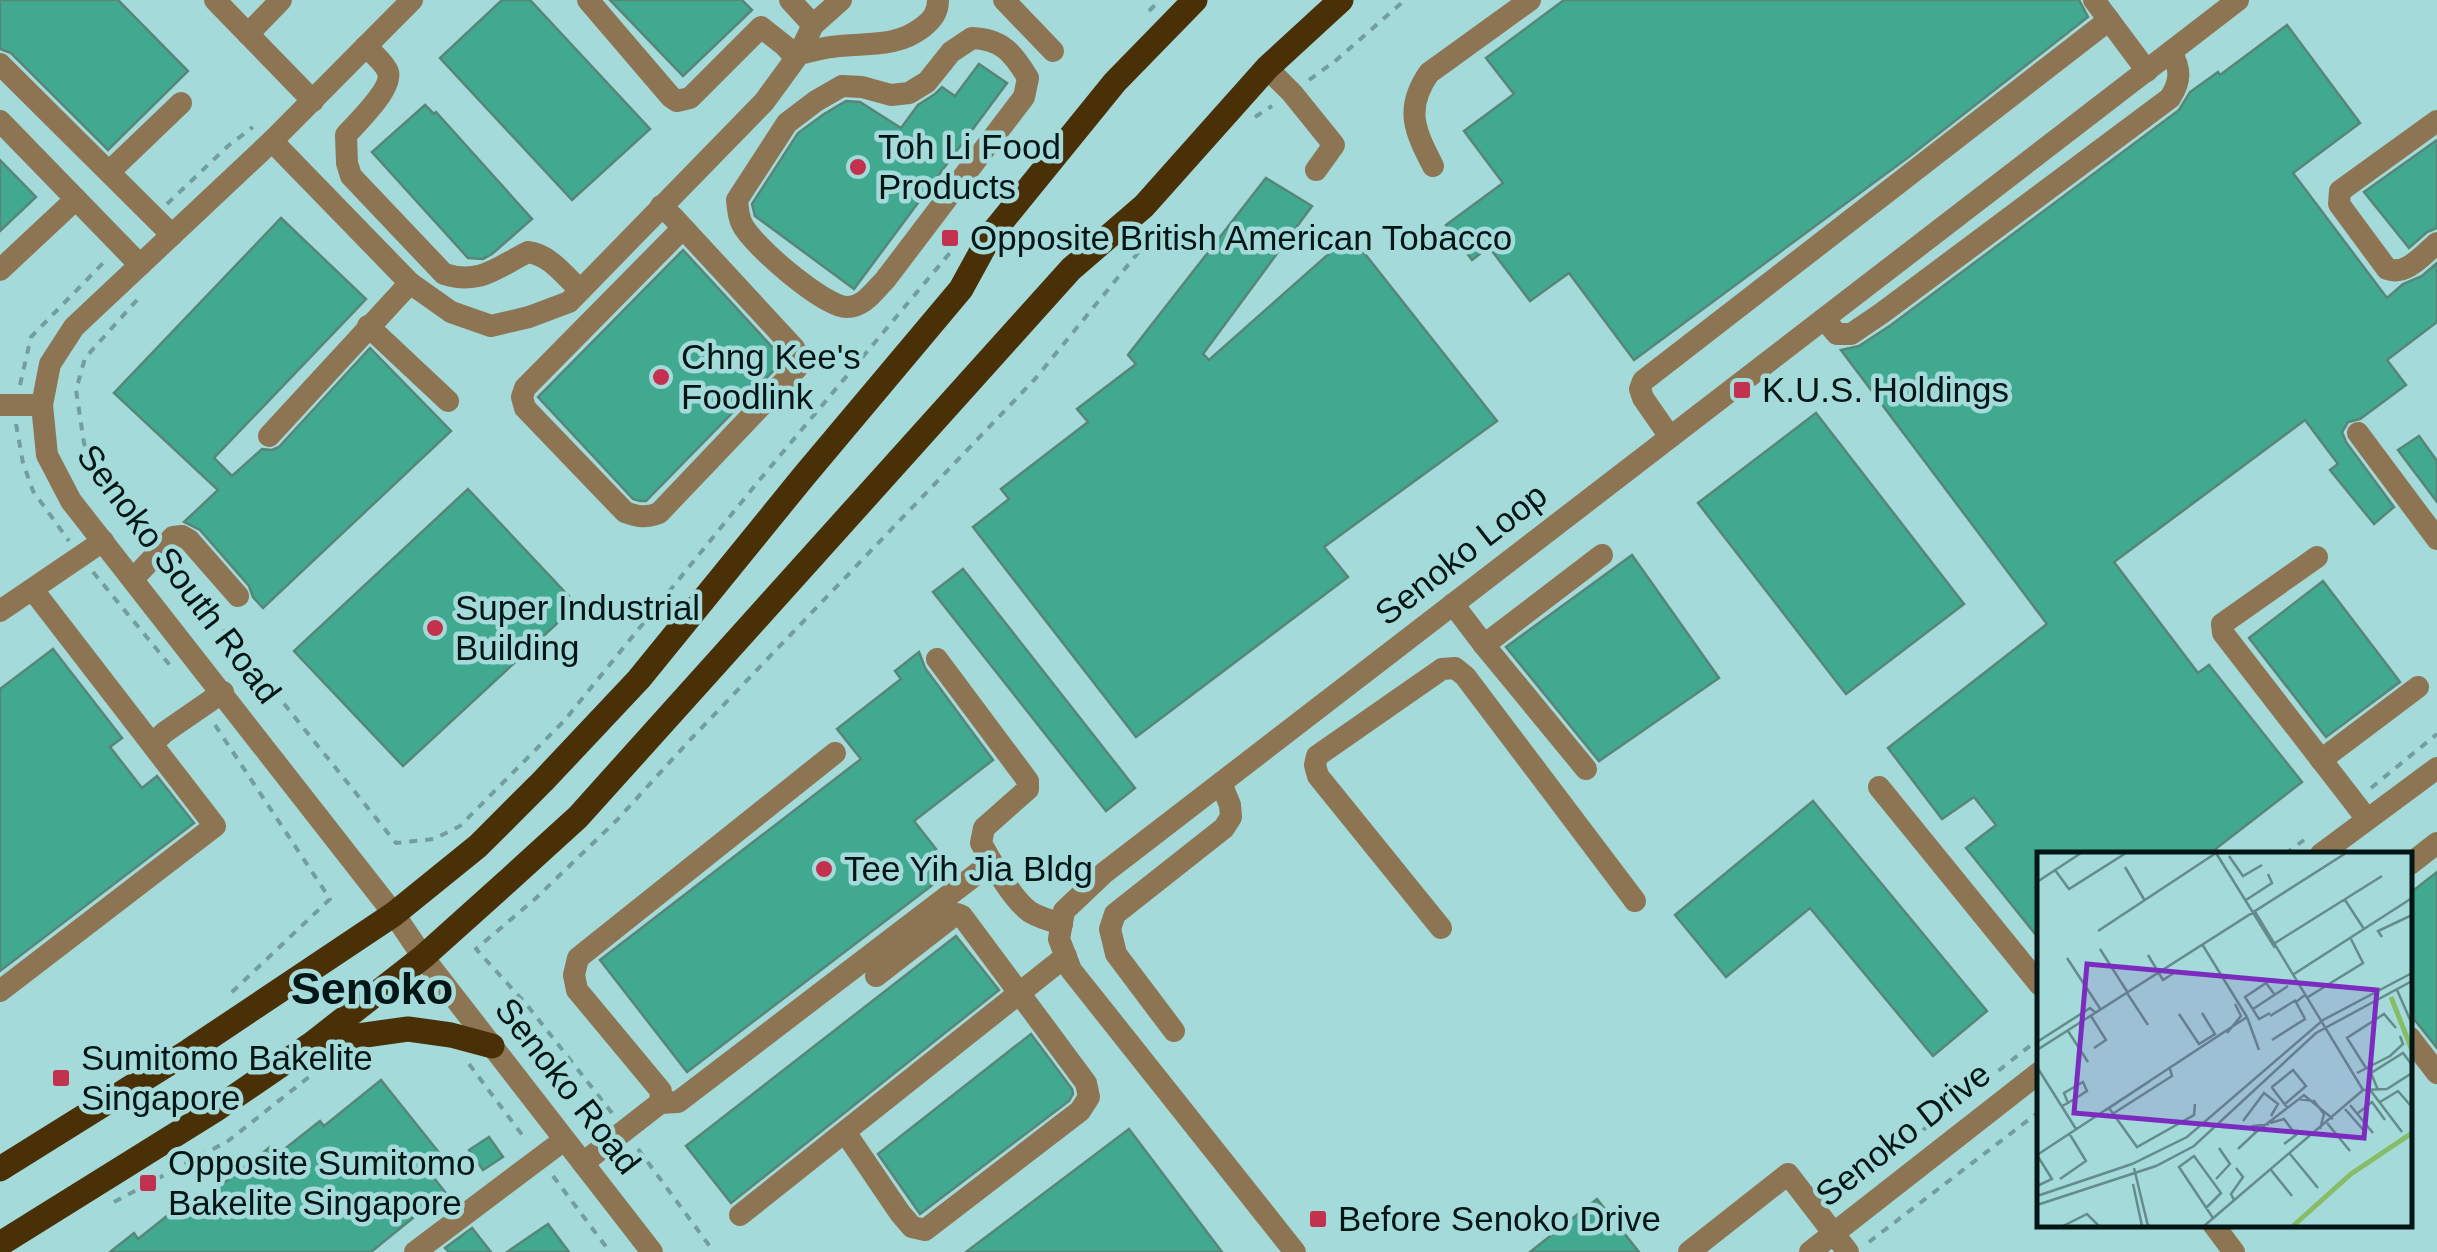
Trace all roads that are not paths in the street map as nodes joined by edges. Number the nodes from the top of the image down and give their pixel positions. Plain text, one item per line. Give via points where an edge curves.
1 (215, 0) edge
2 (281, 0) edge
3 (412, 0) edge
4 (588, 0) edge
5 (790, 0) edge
6 (842, 0) edge
7 (938, 0) edge
8 (1004, 0) edge
9 (1196, 0) edge
10 (1341, 0) edge
11 (1530, 0) edge
12 (2094, 0) edge
13 (2238, 0) edge
14 (2109, 20) junction
15 (813, 25) junction
16 (248, 34) junction
17 (366, 46) junction
18 (1053, 51) dead end
19 (2171, 52) junction
20 (797, 56) junction
21 (0, 64) edge
22 (1267, 68) junction
23 (2147, 70) junction
24 (313, 101) junction
25 (764, 102) junction
26 (180, 104) dead end
27 (0, 121) edge
28 (2437, 121) edge
29 (787, 123) junction
30 (272, 142) junction
31 (1433, 166) dead end
32 (1316, 170) dead end
33 (109, 172) junction
34 (76, 199) junction
35 (662, 206) junction
36 (683, 228) junction
37 (172, 235) junction
38 (2437, 243) edge
39 (140, 265) junction
40 (0, 270) edge
41 (410, 283) junction
42 (580, 290) junction
43 (1824, 318) junction
44 (368, 326) junction
45 (448, 401) dead end
46 (8, 405) edge
47 (42, 405) junction
48 (2358, 433) dead end
49 (269, 436) dead end
50 (1670, 438) junction
51 (2437, 539) edge
52 (103, 541) junction
53 (1602, 555) dead end
54 (2317, 556) dead end
55 (133, 578) junction
56 (33, 590) junction
57 (238, 596) dead end
58 (1453, 604) junction
59 (0, 611) edge
60 (1484, 645) junction
61 (938, 659) dead end
62 (1366, 672) junction
63 (2418, 687) dead end
64 (223, 692) junction
65 (1389, 706) junction
66 (154, 744) junction
67 (835, 753) dead end
68 (2321, 760) junction
69 (2437, 768) edge
70 (1586, 769) dead end
71 (1221, 783) junction
72 (1878, 787) dead end
73 (2367, 820) junction
74 (2437, 844) edge
75 (2327, 852) edge
76 (991, 863) junction
77 (2412, 863) edge
78 (1635, 901) dead end
79 (394, 914) junction
80 (1062, 924) junction
81 (1441, 928) dead end
82 (1066, 956) junction
83 (423, 957) junction
84 (876, 976) dead end
85 (2037, 981) edge
86 (0, 991) edge
87 (1020, 992) junction
88 (1174, 1031) dead end
89 (2412, 1041) edge
90 (492, 1046) junction
91 (319, 1054) junction
92 (2437, 1073) edge
93 (2037, 1074) edge
94 (660, 1103) junction
95 (845, 1132) junction
96 (564, 1140) junction
97 (583, 1163) junction
98 (0, 1169) edge
99 (740, 1216) dead end
100 (2214, 1227) edge
101 (1841, 1242) edge
102 (0, 1244) edge
103 (415, 1252) edge
104 (652, 1252) edge
105 (1295, 1252) edge
106 (1689, 1252) edge
107 (1810, 1252) edge
108 (2234, 1252) edge

1 - 16 street
2 - 16 street
3 - 17 street, Senoko South Road
4 - 20 street via 677,102 690,98 761,28
5 - 15 street
6 - 15 street
7 - 20 street via 932,18 902,40
8 - 18 street
9 - 79 main road via 1115,82 990,236 961,290 639,679 478,846
10 - 22 main road
11 - 31 street via 1429,73 1419,88 1415,131
12 - 14 street
13 - 19 street, Senoko Loop
14 - 23 street
14 - 50 street via 1643,381 1643,398
15 - 20 street
16 - 24 street
17 - 24 street, Senoko South Road
17 - 42 street via 389,77 346,135 351,176 444,274 478,278 528,252 545,256
19 - 23 street, Senoko Loop
19 - 43 street via 2180,75 2170,98 1851,334 1836,334
20 - 25 street
21 - 33 street
22 - 32 street via 1334,145
22 - 83 main road via 1144,206 1072,269 578,816
23 - 43 street, Senoko Loop
24 - 30 street, Senoko South Road
25 - 29 street
25 - 35 street
26 - 33 street
27 - 34 street
28 - 38 street via 2338,198 2395,272
29 - 29 street via 737,200 738,214 761,250 845,307 863,303 884,280 1008,120 1028,78 1014,56 989,39 972,38 909,93 842,86
30 - 37 street, Senoko South Road
30 - 41 street
33 - 37 street
34 - 39 street
34 - 40 street
35 - 36 street
35 - 42 street
36 - 36 street via 800,359 660,512 638,516 625,512 525,408 522,397
37 - 39 street, Senoko South Road
39 - 47 street, Senoko South Road via 74,327 50,364
41 - 42 street via 451,312 492,326 569,302
41 - 44 street
43 - 50 street, Senoko Loop
44 - 45 street
44 - 49 street
46 - 47 street
47 - 52 street, Senoko South Road via 47,455
48 - 51 street
50 - 58 street, Senoko Loop
52 - 55 street, Senoko South Road
52 - 56 street
53 - 60 street
54 - 68 street via 2222,624
55 - 57 street via 173,537 182,536
55 - 64 street, Senoko South Road
56 - 59 street
56 - 66 street
58 - 60 street
58 - 62 street, Senoko Loop
60 - 70 street
61 - 76 street via 1028,781 1028,789 984,828 981,843
62 - 65 street
62 - 71 street, Senoko Loop
63 - 68 street
64 - 66 street
64 - 79 street, Senoko South Road
65 - 78 street via 1442,669 1455,668
65 - 81 street via 1317,756 1315,764
66 - 86 street via 215,826
67 - 94 street via 578,958 577,990 655,1082
68 - 73 street
69 - 73 street
71 - 80 street, Senoko Loop via 1104,873 1064,911
71 - 88 street via 1232,817 1224,828 1114,914 1110,930 1116,954
72 - 85 street
73 - 75 street
74 - 77 street
76 - 80 street via 1024,907
76 - 94 street via 678,1102
79 - 83 street, Senoko Road
79 - 98 main road
80 - 82 street
82 - 87 street
82 - 105 street via 1070,970
83 - 90 street, Senoko Road
83 - 91 main road
84 - 87 street via 957,914
87 - 95 street
87 - 95 street via 1086,1082 1089,1097 1080,1111 925,1230 912,1227
89 - 92 street
90 - 91 main road via 408,1029
90 - 96 street, Senoko Road
91 - 102 main road via 215,1110
93 - 101 street, Senoko Drive via 1914,1170
94 - 97 street
95 - 99 street
96 - 97 street, Senoko Road
96 - 103 street
97 - 104 street, Senoko Road
100 - 108 street
101 - 106 street via 1788,1174
101 - 107 street, Senoko Drive

